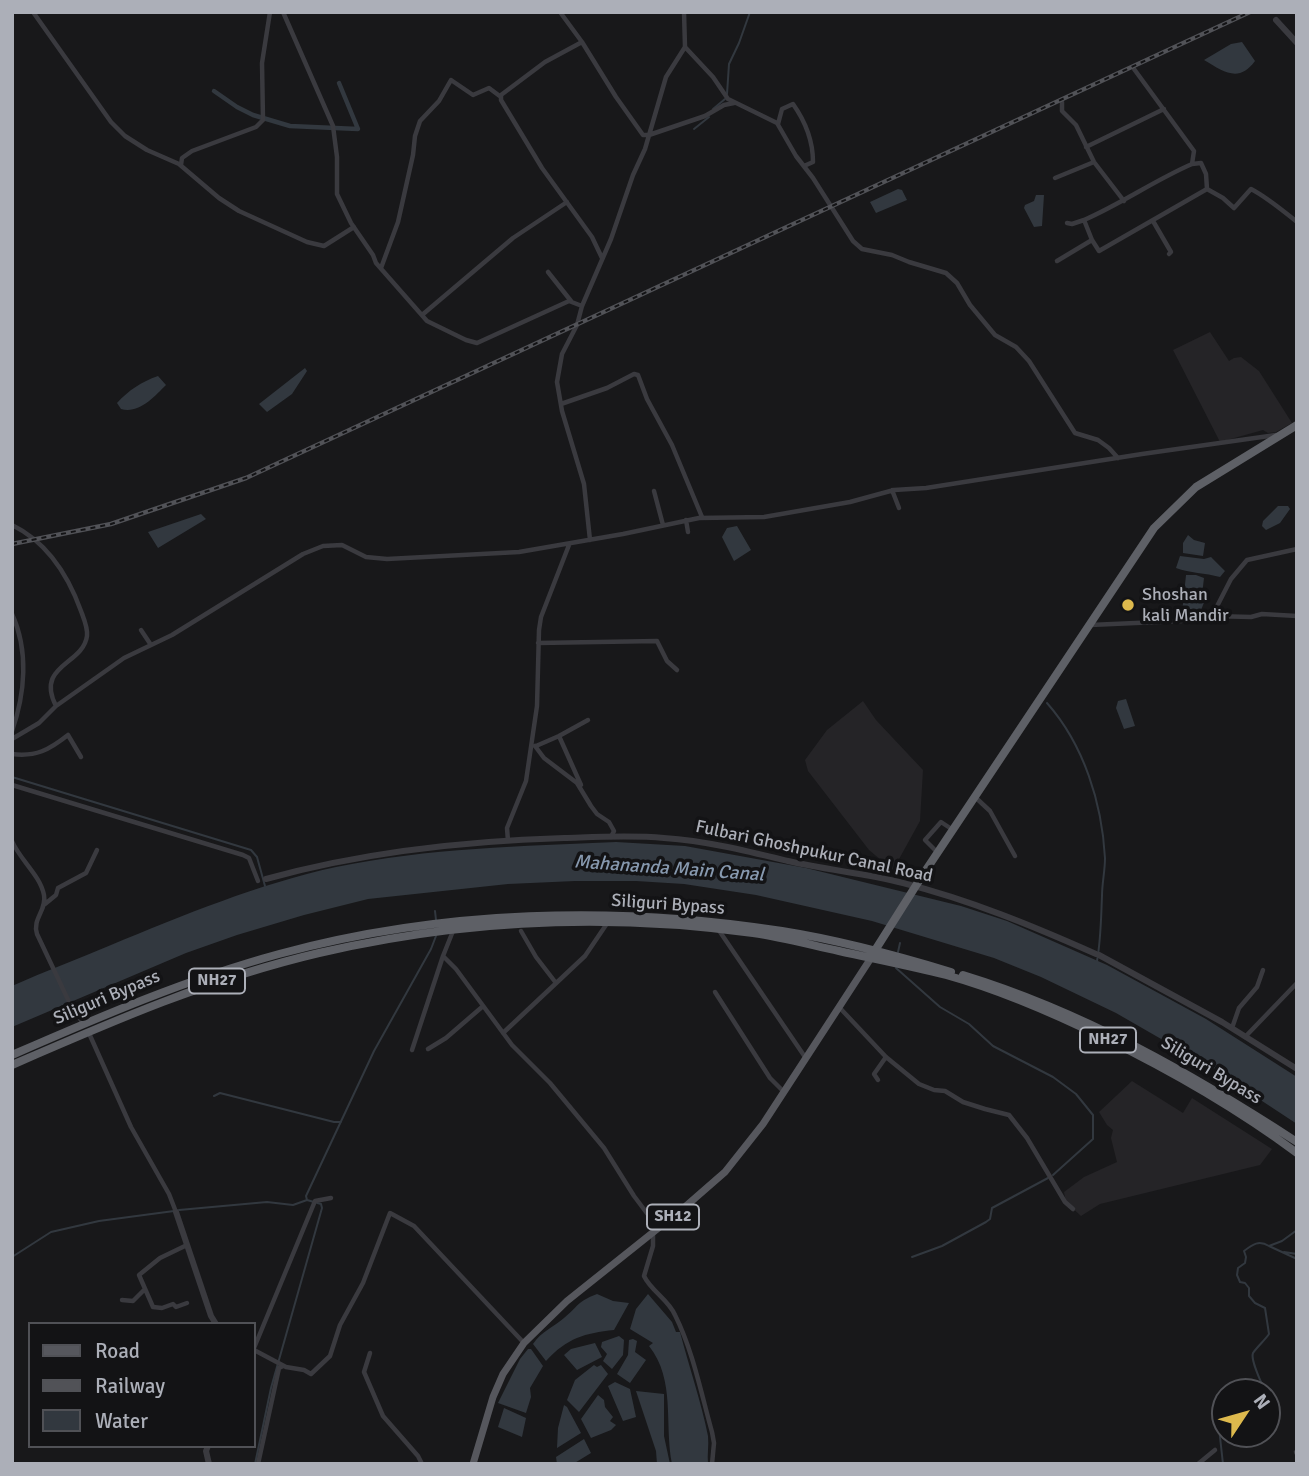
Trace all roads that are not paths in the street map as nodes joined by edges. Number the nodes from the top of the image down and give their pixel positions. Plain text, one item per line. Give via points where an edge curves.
1 (33, 12) edge
2 (270, 12) edge
3 (283, 12) edge
4 (560, 12) edge
5 (684, 12) edge
6 (1276, 20) dead end
7 (582, 42) junction
8 (1297, 43) edge
9 (685, 47) junction
10 (1134, 69) dead end
11 (501, 97) junction
12 (1062, 102) dead end
13 (736, 103) junction
14 (1164, 109) junction
15 (778, 125) junction
16 (649, 135) junction
17 (1086, 146) junction
18 (1094, 162) junction
19 (1192, 164) junction
20 (181, 165) junction
21 (803, 166) junction
22 (1055, 178) dead end
23 (1207, 189) junction
24 (1124, 201) junction
25 (567, 202) junction
26 (1084, 220) junction
27 (1153, 221) junction
28 (1297, 222) edge
29 (1067, 223) dead end
30 (354, 227) junction
31 (1092, 240) junction
32 (1169, 254) dead end
33 (602, 258) junction
34 (1057, 261) dead end
35 (381, 268) junction
36 (548, 272) dead end
37 (572, 302) junction
38 (582, 306) junction
39 (422, 315) junction
40 (561, 404) junction
41 (1297, 425) edge
42 (1280, 435) junction
43 (1118, 458) junction
44 (654, 491) dead end
45 (892, 491) junction
46 (899, 508) dead end
47 (702, 518) junction
48 (686, 520) junction
49 (12, 525) edge
50 (663, 525) junction
51 (688, 532) dead end
52 (590, 540) junction
53 (569, 544) junction
54 (1297, 549) edge
55 (12, 614) edge
56 (1212, 616) junction
57 (1297, 616) edge
58 (1090, 625) junction
59 (141, 630) dead end
60 (538, 643) junction
61 (151, 645) junction
62 (677, 670) dead end
63 (56, 706) junction
64 (588, 720) dead end
65 (12, 731) edge
66 (559, 736) junction
67 (12, 739) edge
68 (531, 741) junction
69 (535, 746) junction
70 (12, 754) edge
71 (81, 757) dead end
72 (12, 785) edge
73 (975, 797) junction
74 (584, 798) junction
75 (954, 831) junction
76 (611, 837) junction
77 (12, 841) edge
78 (508, 841) junction
79 (97, 850) dead end
80 (939, 853) junction
81 (1015, 856) dead end
82 (262, 880) joint
83 (915, 887) junction
84 (44, 904) junction
85 (608, 922) junction
86 (448, 928) junction
87 (718, 929) junction
88 (521, 931) dead end
89 (873, 954) junction
90 (443, 956) junction
91 (902, 962) junction
92 (1263, 970) dead end
93 (556, 983) junction
94 (1297, 983) edge
95 (715, 992) dead end
96 (482, 1006) junction
97 (838, 1006) junction
98 (86, 1028) junction
99 (1232, 1028) junction
100 (503, 1033) junction
101 (1245, 1037) junction
102 (428, 1049) dead end
103 (412, 1050) dead end
104 (12, 1055) edge
105 (805, 1057) junction
106 (886, 1057) junction
107 (12, 1065) edge
108 (1297, 1069) edge
109 (878, 1080) dead end
110 (784, 1092) junction
111 (1297, 1142) edge
112 (1297, 1153) edge
113 (331, 1198) dead end
114 (1073, 1209) dead end
115 (176, 1210) joint
116 (655, 1231) junction
117 (187, 1245) junction
118 (145, 1289) junction
119 (122, 1300) dead end
120 (187, 1303) dead end
121 (212, 1322) edge
122 (524, 1343) junction
123 (256, 1344) edge
124 (256, 1350) edge
125 (370, 1353) dead end
126 (282, 1365) junction
127 (1215, 1450) dead end
128 (258, 1464) edge
129 (422, 1464) edge
130 (473, 1464) edge
131 (712, 1464) edge
132 (1198, 1464) edge

1 - 20 street via 117,129 136,144
2 - 20 street via 262,63 264,118 256,127 192,151 182,158
3 - 30 street via 334,129 337,194
4 - 7 street
5 - 9 street
6 - 8 street
7 - 11 street via 538,67
7 - 16 street via 633,123 643,135
9 - 13 street
9 - 16 street via 666,77
10 - 14 street
11 - 25 street
11 - 35 street via 489,88 473,95 451,80 421,121 398,222
12 - 17 street via 1062,111 1076,125
13 - 15 street
13 - 16 street
14 - 17 street
14 - 19 street via 1194,151
15 - 21 street
15 - 21 street via 782,109 793,104 813,149 813,162
16 - 33 street
17 - 18 street
18 - 22 street
18 - 24 street
19 - 23 street via 1201,163
19 - 24 street
20 - 30 street via 239,211 320,246
21 - 43 street via 853,241 862,249 946,273 995,335 1029,361 1074,433 1098,440
23 - 27 street
23 - 28 street via 1234,208 1251,189
24 - 26 street
25 - 33 street
25 - 39 street via 513,238
26 - 29 street
26 - 31 street
27 - 31 street via 1099,251
27 - 32 street
30 - 35 street
31 - 34 street
33 - 38 street
35 - 39 street
36 - 37 street
37 - 38 street
37 - 39 street via 477,343
38 - 40 street via 562,354 557,382
40 - 47 street via 638,375
40 - 52 street via 584,484
41 - 42 highway
42 - 43 street
42 - 58 highway via 1196,487 1174,506 1144,541
43 - 45 street
44 - 50 street
45 - 46 street
45 - 47 street via 764,517
47 - 48 street
48 - 50 street
48 - 51 street
49 - 63 street via 25,531 62,569 86,626 88,635 77,656 61,664 53,678 51,697
50 - 52 street
52 - 53 street
53 - 60 street via 541,617
53 - 61 street via 519,552 387,559 366,557 342,545 323,546 294,558
54 - 56 street via 1247,560
55 - 65 street via 23,648 20,709
56 - 57 street
56 - 58 street
58 - 73 highway
59 - 61 street
60 - 62 street via 657,641
60 - 68 street
61 - 63 street via 124,657
63 - 67 street
64 - 66 street
66 - 69 street
66 - 74 street
68 - 69 street
68 - 78 street via 526,781 507,828
69 - 74 street via 578,783
70 - 71 street via 31,755 68,736
72 - 82 street via 243,855
73 - 75 highway
73 - 81 street via 990,811
74 - 76 street via 609,821 614,831
75 - 80 highway
75 - 80 street via 941,822 925,839
76 - 78 street, Fulbari Ghoshpukur Canal Road
76 - 83 street, Fulbari Ghoshpukur Canal Road via 714,843
77 - 84 street via 41,887
78 - 82 street, Fulbari Ghoshpukur Canal Road via 387,853
79 - 84 street via 86,873 58,888
80 - 83 highway
83 - 89 highway
83 - 99 street, Fulbari Ghoshpukur Canal Road via 1009,916 1098,955
84 - 98 street via 35,927
85 - 86 highway, NH27
85 - 87 highway, NH27
85 - 93 street via 584,957
86 - 89 highway, Siliguri Bypass / NH27 via 593,915 650,917 782,931
86 - 90 street
86 - 98 highway, Siliguri Bypass / NH27 via 369,934 278,954 174,987
87 - 89 highway, NH27
87 - 105 street
88 - 93 street
89 - 91 highway, Siliguri Bypass / NH27
89 - 97 main road, SH12
90 - 96 street
90 - 103 street
91 - 111 highway, Siliguri Bypass / NH27 via 988,983 1116,1036 1198,1079
91 - 112 highway, NH27 via 1076,1024 1213,1095
92 - 99 street
93 - 100 street
94 - 101 street
95 - 110 street via 770,1078
96 - 100 street
96 - 102 street
97 - 105 main road, SH12
97 - 106 street
98 - 104 highway, Siliguri Bypass / NH27
98 - 107 highway, NH27
98 - 115 street via 131,1127
99 - 101 street, Fulbari Ghoshpukur Canal Road
100 - 116 street via 604,1148
101 - 108 street, Fulbari Ghoshpukur Canal Road
105 - 110 main road, SH12
106 - 109 street via 874,1074
106 - 114 street via 919,1084 1009,1115
110 - 116 main road, SH12 via 725,1172
113 - 123 street via 315,1203
115 - 117 street
116 - 122 main road, SH12 via 567,1301
116 - 131 street via 644,1276 668,1302 683,1333 712,1432
117 - 118 street via 140,1272
117 - 121 street
118 - 119 street via 133,1301
118 - 120 street via 153,1307
122 - 126 street via 414,1226 390,1213 330,1356 311,1374
122 - 130 main road, SH12 via 492,1397
124 - 126 street
125 - 129 street via 364,1372 383,1416
126 - 128 street
127 - 132 street

